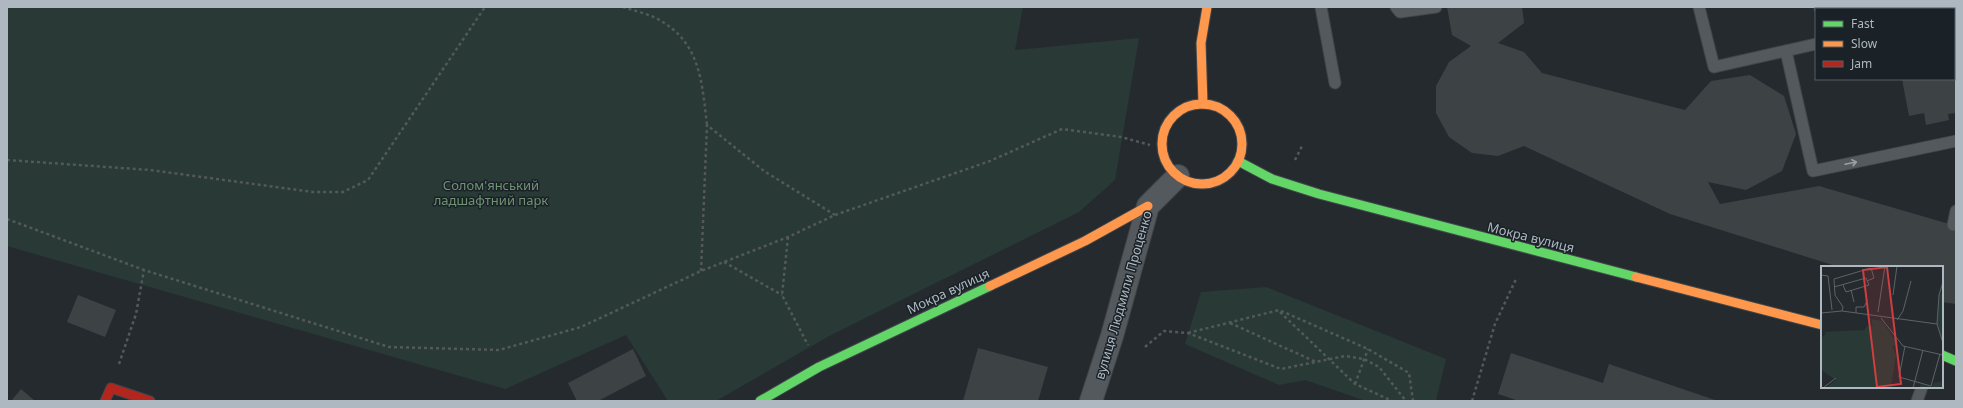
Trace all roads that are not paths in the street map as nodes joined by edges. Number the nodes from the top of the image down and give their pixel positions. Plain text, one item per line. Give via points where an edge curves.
1 (1207, 7) edge
2 (1322, 7) edge
3 (1396, 7) edge
4 (1436, 7) edge
5 (1699, 7) edge
6 (1815, 44) edge
7 (1786, 51) junction
8 (1335, 83) dead end
9 (1203, 104) junction
10 (1956, 140) edge
11 (1238, 161) junction
12 (1178, 176) junction
13 (1148, 206) junction
14 (1956, 211) edge
15 (1953, 225) dead end
16 (1821, 324) edge
17 (1943, 355) edge
18 (1956, 361) edge
19 (1922, 388) edge
20 (105, 401) edge
21 (150, 401) edge
22 (760, 401) edge
23 (1091, 401) edge
24 (1917, 401) edge

1 - 9 street via 1203,20 1201,65
2 - 8 lane
3 - 4 lane via 1400,12
5 - 7 lane via 1714,67
6 - 7 lane
7 -> 10 lane via 1813,171
9 - 11 street via 1215,106 1235,121 1241,132 1242,145
9 - 12 street via 1179,111 1164,131 1164,155 1169,167
11 - 12 street via 1225,177 1214,183 1189,182
11 - 16 street, Мокра вулиця via 1272,179 1320,194
12 - 13 street, вулиця Людмили Проценко
13 - 22 street, Мокра вулиця via 1085,241 819,367
13 - 23 street, вулиця Людмили Проценко
14 - 15 lane
17 - 18 street
19 - 24 lane
20 - 21 street via 111,388

